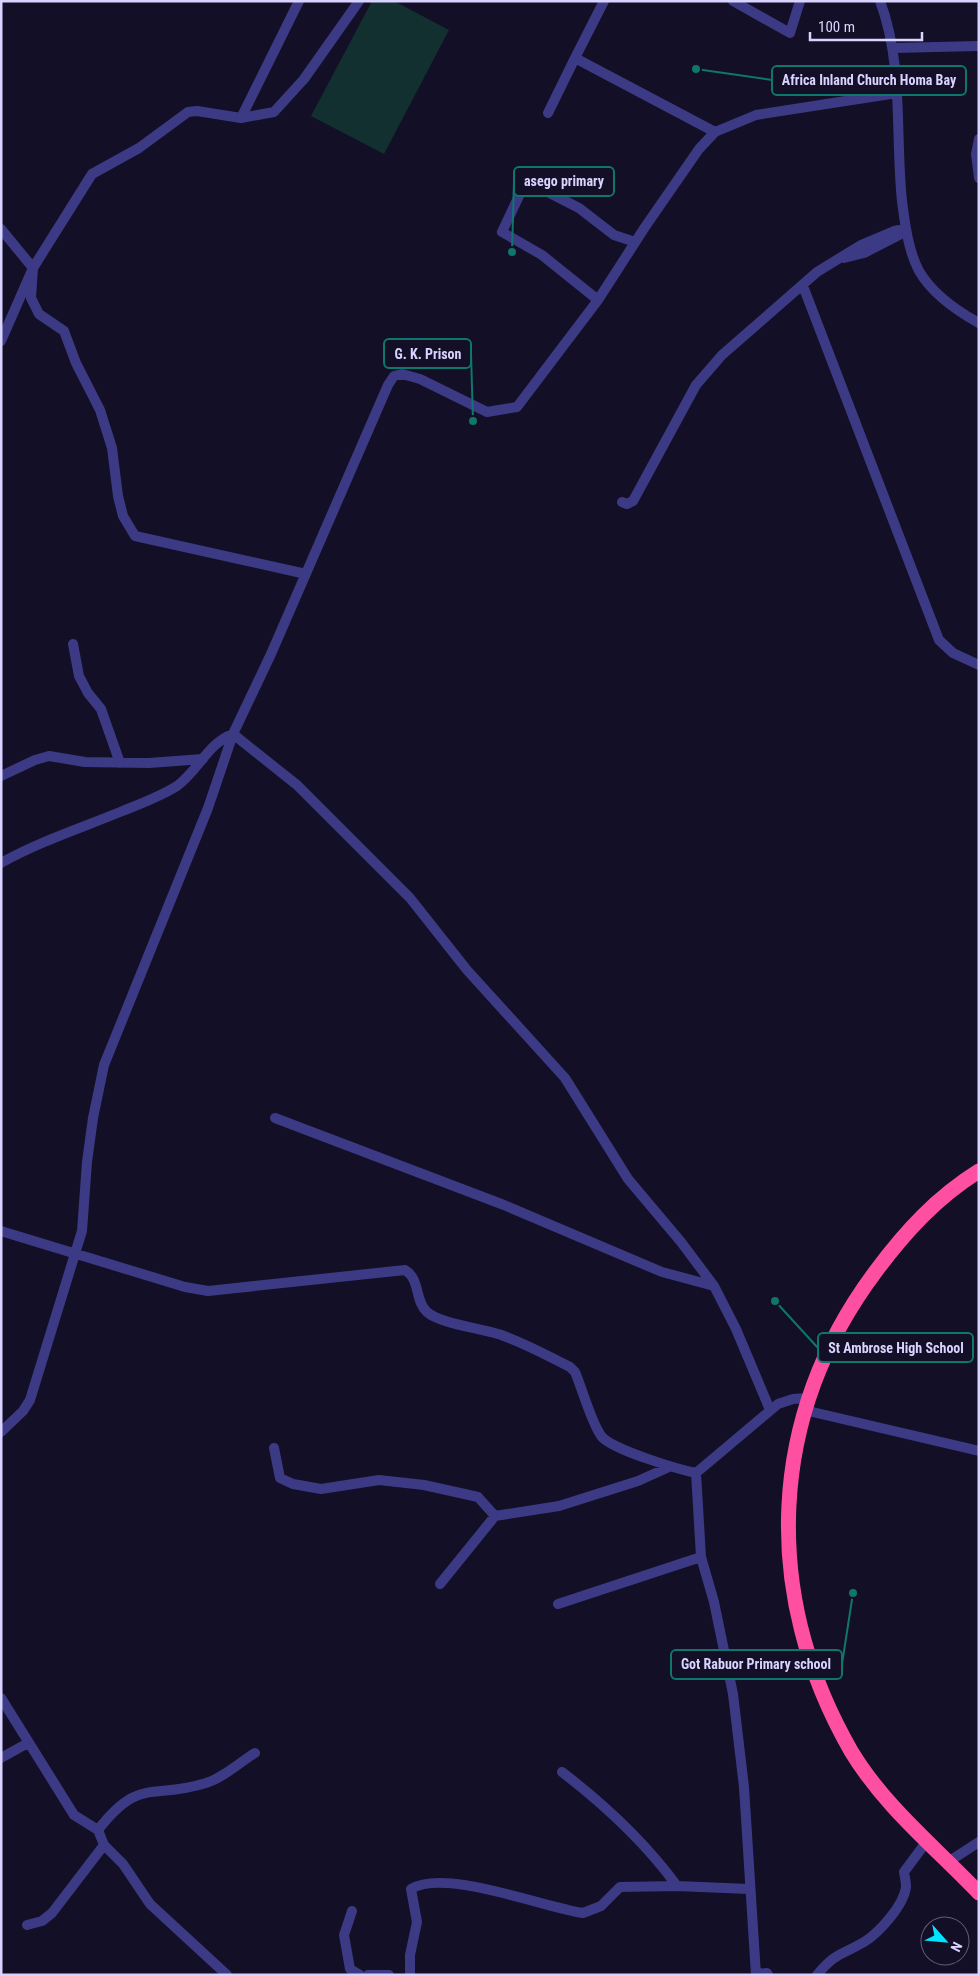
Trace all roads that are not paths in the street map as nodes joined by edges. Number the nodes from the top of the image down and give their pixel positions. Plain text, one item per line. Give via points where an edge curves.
1 (299, 1) edge
2 (359, 1) edge
3 (604, 1) edge
4 (733, 1) edge
5 (800, 1) edge
6 (880, 1) edge
7 (979, 46) edge
8 (893, 48) junction
9 (575, 58) junction
10 (897, 93) junction
11 (548, 112) dead end
12 (241, 118) junction
13 (716, 132) junction
14 (979, 139) edge
15 (979, 178) edge
16 (1, 229) edge
17 (905, 229) junction
18 (635, 242) junction
19 (33, 268) junction
20 (803, 286) junction
21 (598, 300) junction
22 (979, 323) edge
23 (1, 340) edge
24 (622, 502) dead end
25 (306, 574) junction
26 (73, 644) dead end
27 (979, 665) edge
28 (233, 734) junction
29 (203, 759) junction
30 (120, 763) junction
31 (1, 776) edge
32 (1, 862) edge
33 (275, 1118) dead end
34 (979, 1170) edge
35 (1, 1231) edge
36 (74, 1253) junction
37 (714, 1286) junction
38 (806, 1404) junction
39 (770, 1410) junction
40 (1, 1432) edge
41 (274, 1448) dead end
42 (979, 1451) edge
43 (669, 1467) junction
44 (696, 1473) junction
45 (495, 1516) junction
46 (701, 1557) junction
47 (440, 1584) dead end
48 (558, 1604) dead end
49 (1, 1698) edge
50 (28, 1744) junction
51 (255, 1753) dead end
52 (1, 1758) edge
53 (562, 1772) dead end
54 (98, 1830) junction
55 (926, 1841) junction
56 (979, 1842) edge
57 (104, 1845) junction
58 (948, 1862) junction
59 (677, 1886) junction
60 (749, 1888) junction
61 (979, 1893) edge
62 (352, 1911) dead end
63 (27, 1925) dead end
64 (756, 1974) edge
65 (228, 1975) edge
66 (360, 1975) edge
67 (368, 1975) edge
68 (389, 1975) edge
69 (410, 1975) edge
70 (768, 1975) edge
71 (817, 1975) edge

1 - 12 street
2 - 12 street via 304,80 274,112
3 - 9 street
4 - 5 street via 790,33
6 - 8 street
7 - 8 street
8 - 10 street
9 - 11 street
9 - 13 street
10 - 13 street via 756,115
10 - 17 street via 897,159
12 - 19 street via 197,110 188,112 139,148 92,174
13 - 18 street via 699,149
14 - 15 street via 976,154
16 - 19 street
17 - 20 street via 861,245 817,272
17 - 22 street via 919,271 958,311
18 - 21 street
18 - 21 street via 614,236 579,208 526,181 502,232 542,255
19 - 23 street
19 - 25 street via 32,298 39,314 64,331 100,410 112,448 123,516 135,536
20 - 24 street via 712,365 696,385 633,501
20 - 27 street via 939,640 953,653
21 - 25 street via 517,407 487,412 420,380 402,374 394,376
25 - 28 street
26 - 30 street via 79,676 101,709
28 - 29 street via 224,737
28 - 36 street via 208,808 104,1065 86,1162 82,1231
28 - 37 street via 297,785 410,898 466,970 565,1078 628,1179 682,1242
29 - 30 street
29 - 32 street via 178,785 156,798
30 - 31 street via 49,756
33 - 37 street via 504,1206 662,1272
34 - 38 highway via 924,1212 874,1273 840,1323 817,1371
35 - 36 street
36 - 40 street via 30,1400
36 - 43 street via 208,1291 405,1270 416,1280 427,1312 437,1318 504,1336 570,1367 602,1437
37 - 39 street
38 - 39 street via 785,1401
38 - 42 street
38 - 55 highway via 793,1467 788,1528 790,1568 814,1675 830,1711 877,1788
39 - 44 street
41 - 45 street via 280,1478 293,1484 321,1489 379,1480 424,1485 478,1497
43 - 44 street
43 - 45 street via 638,1481 559,1506
44 - 46 street
45 - 47 street
46 - 48 street
46 - 60 street via 733,1694 744,1787
49 - 50 street
50 - 52 street
50 - 54 street via 74,1815
51 - 54 street via 208,1782 141,1792 128,1798
53 - 59 street via 598,1800 662,1865
54 - 57 street
55 - 58 highway
55 - 71 street via 904,1872 904,1895 894,1911 865,1941 840,1952
56 - 58 street
57 - 63 street via 52,1913 42,1921
57 - 65 street via 123,1864 150,1904
58 - 61 highway
59 - 60 street
59 - 69 street via 620,1887 601,1906 582,1913 453,1883 417,1885 411,1889 417,1922 410,1955
60 - 64 street
62 - 66 street via 344,1935 350,1970
64 - 70 street
67 - 68 street

